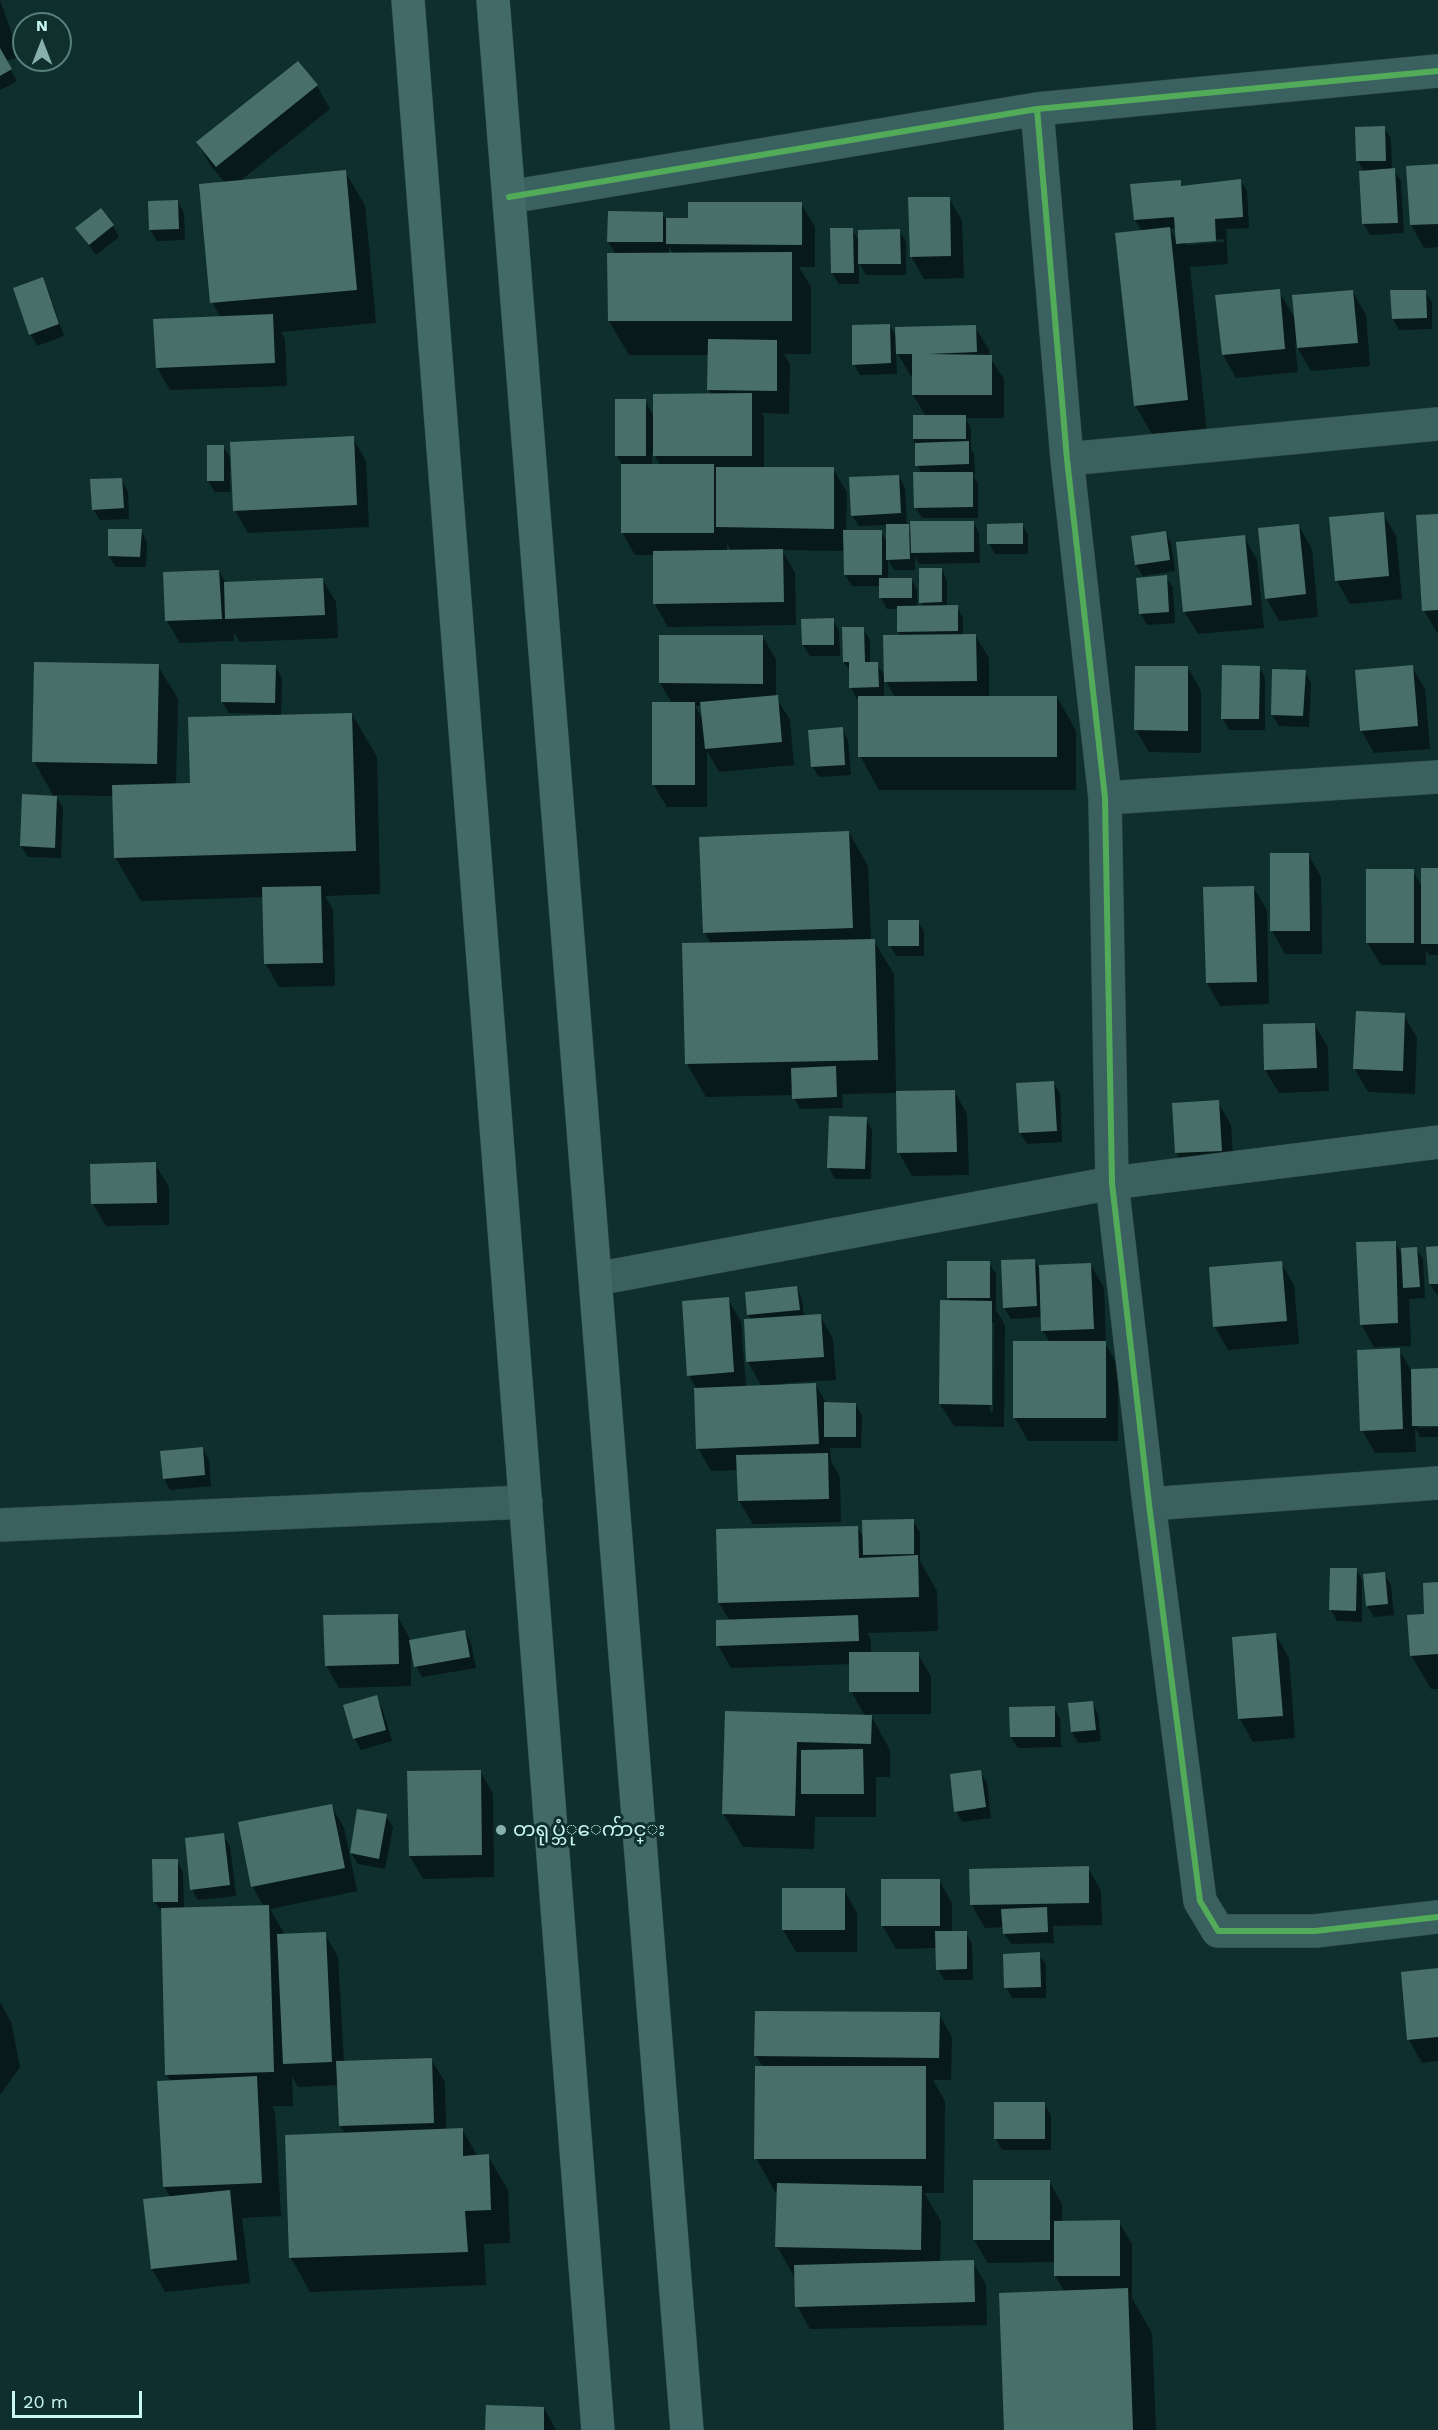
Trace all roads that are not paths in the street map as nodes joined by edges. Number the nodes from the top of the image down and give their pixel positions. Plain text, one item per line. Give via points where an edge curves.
1 (408, 0) edge
2 (493, 0) edge
3 (1438, 71) edge
4 (1037, 109) junction
5 (509, 197) junction
6 (1438, 424) edge
7 (1067, 459) junction
8 (1438, 777) edge
9 (1105, 798) junction
10 (1438, 1142) edge
11 (1112, 1183) junction
12 (596, 1279) junction
13 (1438, 1483) edge
14 (526, 1502) junction
15 (1149, 1504) junction
16 (0, 1525) edge
17 (1438, 1917) edge
18 (598, 2430) edge
19 (687, 2430) edge

1 - 14 highway
2 - 5 highway
3 - 4 street
4 - 5 street
4 - 7 street
5 - 12 highway
6 - 7 street
7 - 9 street
8 - 9 street
9 - 11 street
10 - 11 street
11 - 12 street
11 - 15 street
12 - 19 highway
13 - 15 street
14 - 16 street
14 - 18 highway
15 - 17 street via 1200,1901 1218,1931 1315,1931

